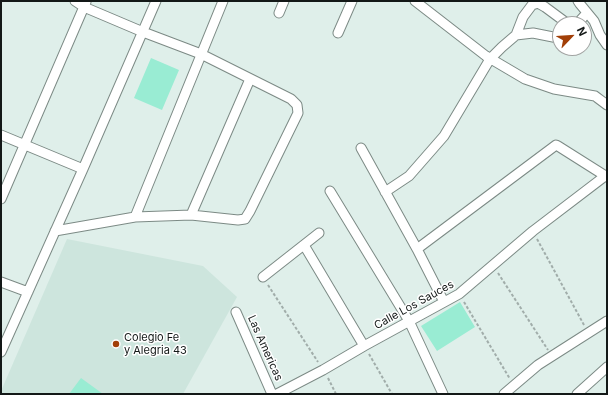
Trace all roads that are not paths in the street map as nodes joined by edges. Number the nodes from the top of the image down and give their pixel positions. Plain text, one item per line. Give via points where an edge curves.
1 (74, 1) edge
2 (156, 1) edge
3 (223, 1) edge
4 (284, 1) edge
5 (352, 1) edge
6 (415, 1) edge
7 (578, 1) edge
8 (86, 4) edge
9 (279, 13) dead end
10 (587, 13) junction
11 (557, 16) edge
12 (584, 16) edge
13 (143, 32) junction
14 (338, 33) dead end
15 (516, 36) junction
16 (552, 37) edge
17 (607, 45) edge
18 (201, 54) junction
19 (490, 59) junction
20 (250, 79) junction
21 (607, 105) edge
22 (1, 135) edge
23 (25, 145) junction
24 (361, 148) dead end
25 (83, 170) junction
26 (606, 177) edge
27 (330, 191) dead end
28 (385, 192) junction
29 (1, 199) edge
30 (191, 215) junction
31 (134, 217) junction
32 (55, 231) junction
33 (319, 233) dead end
34 (304, 244) junction
35 (417, 249) junction
36 (263, 277) road end
37 (1, 282) edge
38 (28, 292) junction
39 (444, 302) junction
40 (236, 312) dead end
41 (607, 321) edge
42 (409, 322) junction
43 (364, 346) junction
44 (1, 352) edge
45 (607, 367) edge
46 (272, 394) edge
47 (277, 394) edge
48 (443, 394) edge
49 (504, 394) edge
50 (577, 394) edge

1 - 8 street
2 - 13 street
3 - 18 street
4 - 9 street
5 - 14 street
6 - 19 street
7 - 10 street
8 - 13 street
8 - 23 street
10 - 12 street
10 - 17 street
11 - 15 street via 538,3 532,5 523,17
13 - 18 street
13 - 25 street
15 - 16 street via 533,33
15 - 19 street
18 - 20 street
18 - 31 street
19 - 21 street via 525,79 554,89 595,96
19 - 28 street via 444,136 409,176
20 - 30 street
20 - 30 street via 291,99 297,104 298,113 245,219
22 - 23 street
23 - 25 street
23 - 29 street
24 - 28 street
25 - 32 street
26 - 35 street via 556,145
26 - 39 street, Calle Los Sauces via 533,231 459,294
27 - 42 street
28 - 35 street
30 - 31 street
31 - 32 street
32 - 38 street
33 - 34 street
34 - 36 street
34 - 43 street
35 - 39 street
37 - 38 street
38 - 44 street
39 - 42 street, Calle Los Sauces
40 - 46 street, Las Americas
41 - 49 street via 538,365
42 - 43 street, Calle Los Sauces
42 - 48 street
43 - 47 street, Calle Los Sauces
45 - 50 street

